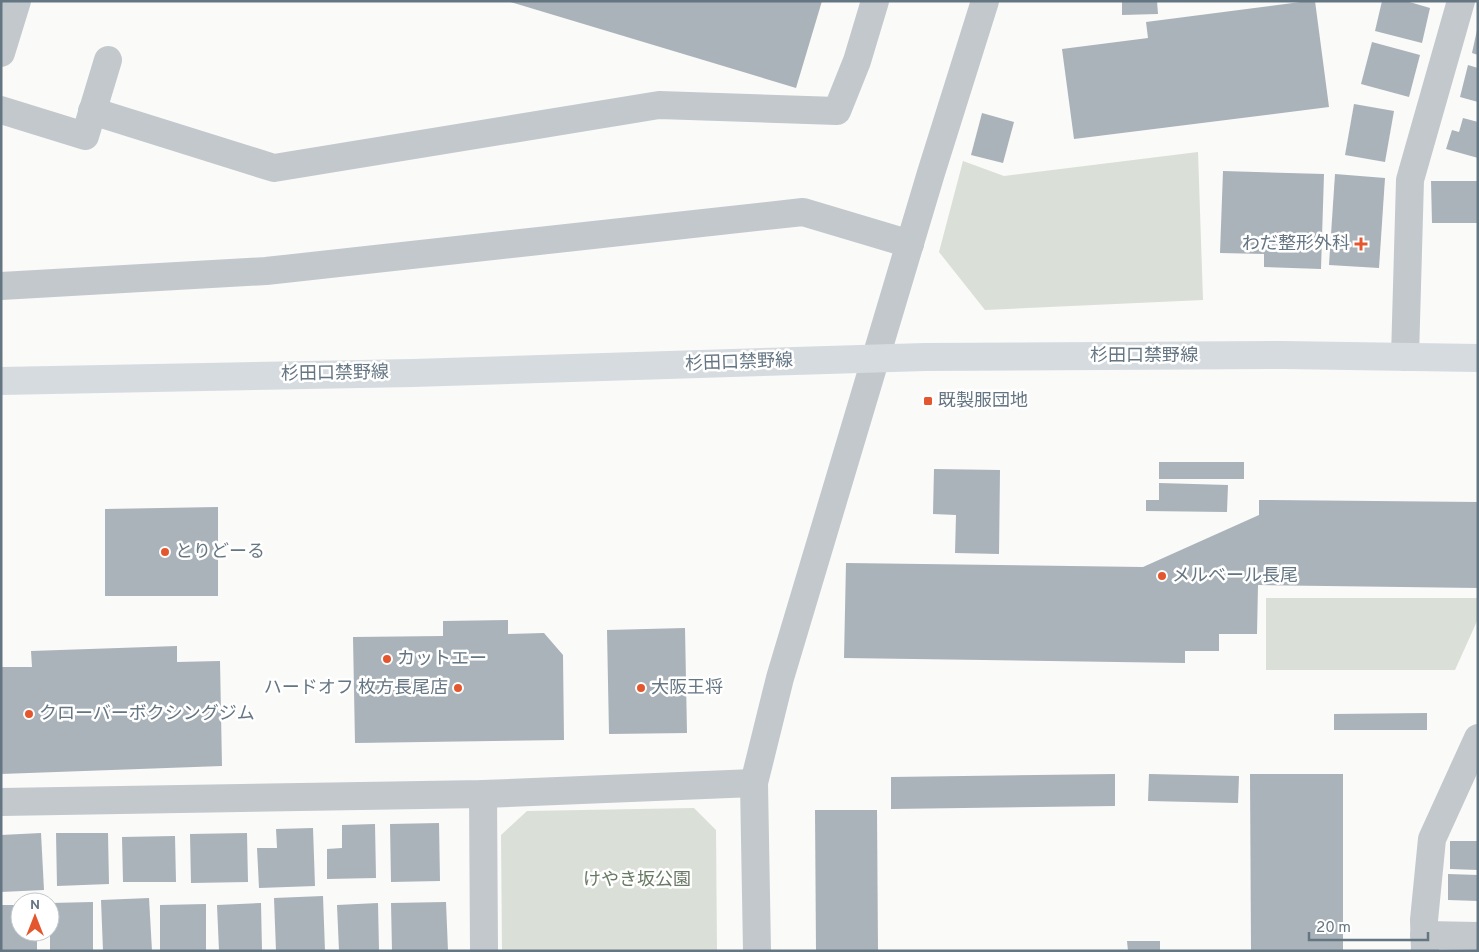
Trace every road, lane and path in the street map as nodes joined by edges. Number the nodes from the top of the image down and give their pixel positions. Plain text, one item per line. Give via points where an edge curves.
1 (17, 1) edge
2 (875, 1) edge
3 (985, 1) edge
4 (1461, 1) edge
5 (1, 53) edge
6 (108, 60) dead end
7 (1, 110) edge
8 (92, 111) junction
9 (910, 244) junction
10 (1, 286) edge
11 (1405, 357) junction
12 (1478, 358) edge
13 (1, 381) edge
14 (1478, 738) edge
15 (754, 783) junction
16 (483, 794) junction
17 (1, 802) edge
18 (1478, 936) edge
19 (1425, 943) edge
20 (484, 951) edge
21 (757, 951) edge

1 - 5 street
2 - 8 street via 857,61 837,111 659,105 274,168
3 - 9 street
4 - 11 street via 1410,180
6 - 8 street
7 - 8 street via 85,136
9 - 10 street via 802,212 266,271
9 - 15 street via 780,678
11 - 12 main road, 杉田口禁野線
11 - 13 main road, 杉田口禁野線 via 925,357 413,373
14 - 19 street via 1432,838
15 - 16 street
15 - 21 street
16 - 17 street
16 - 20 street
18 - 19 street

